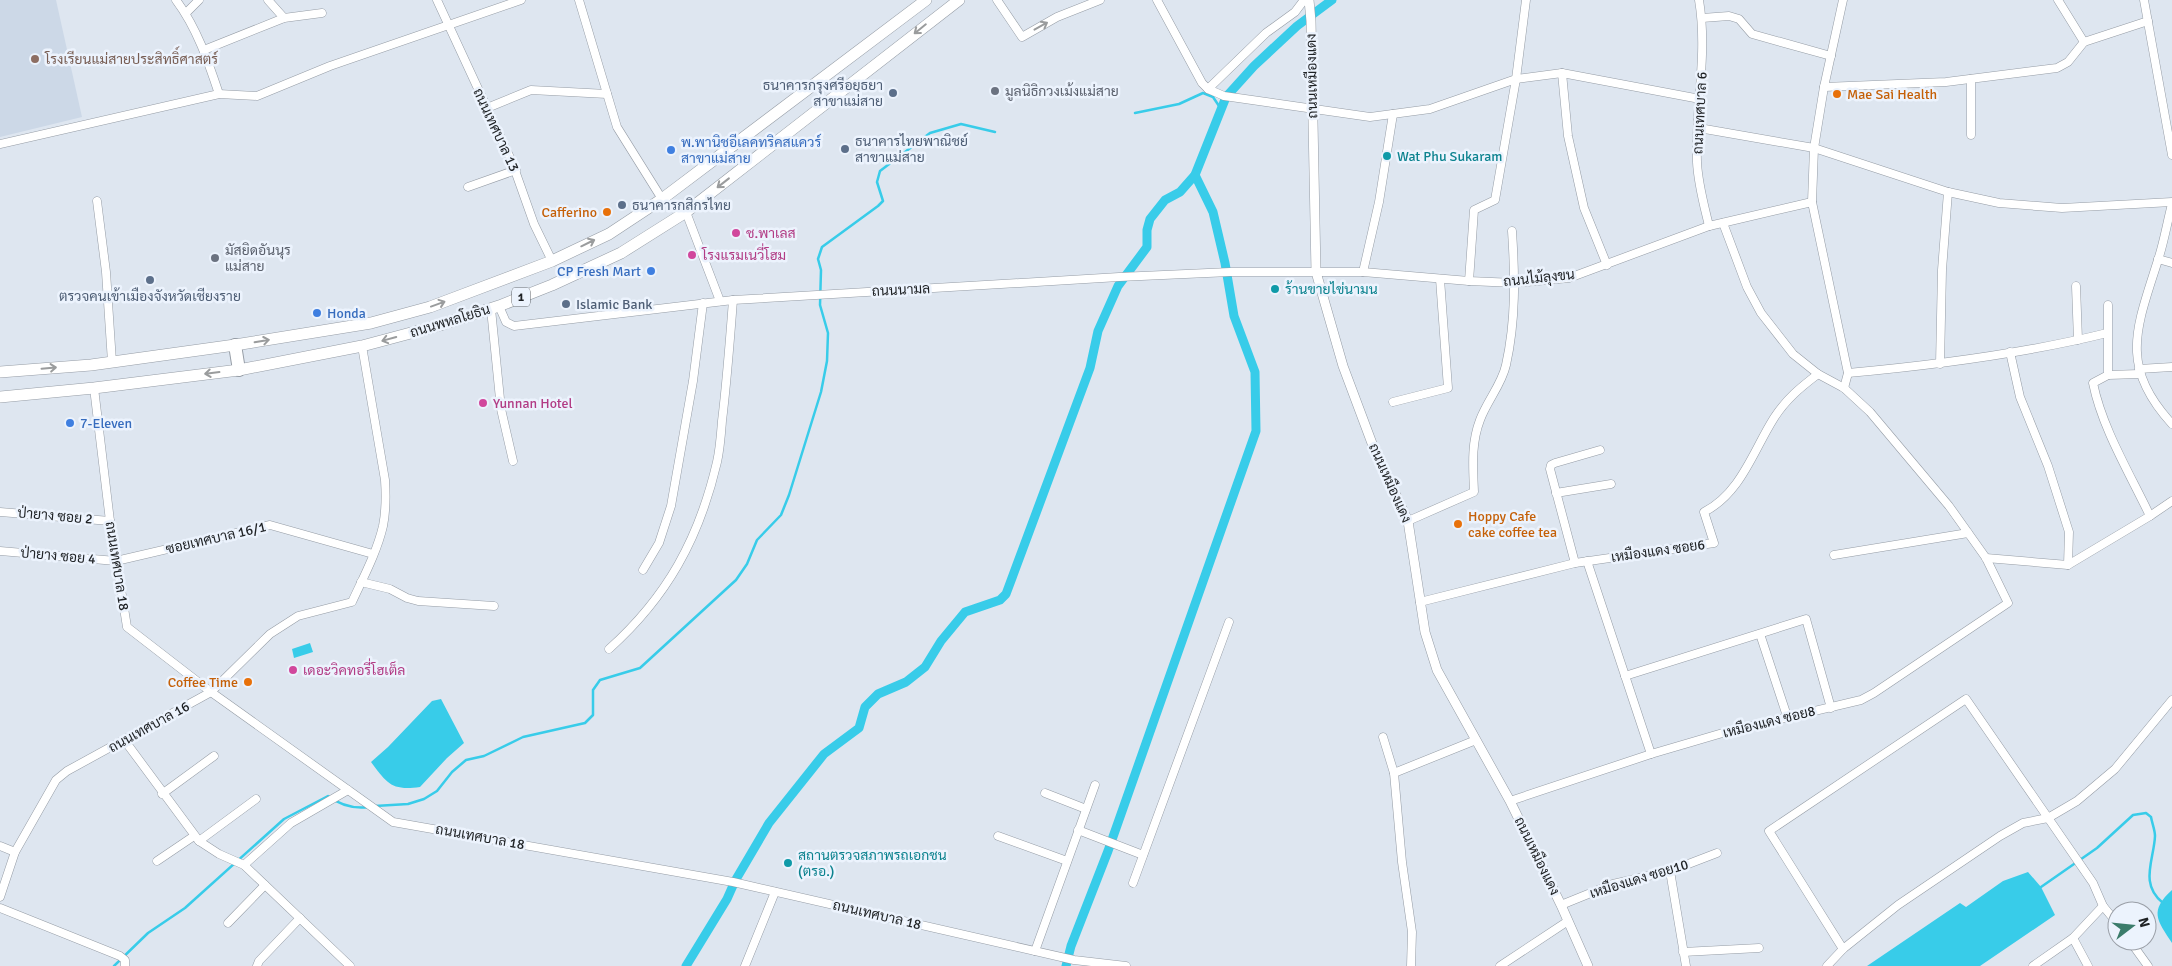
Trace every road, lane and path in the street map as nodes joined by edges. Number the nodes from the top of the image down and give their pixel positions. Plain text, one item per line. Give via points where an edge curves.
1 (176, 0) edge
2 (199, 0) edge
3 (268, 0) edge
4 (437, 0) edge
5 (521, 0) edge
6 (579, 0) edge
7 (926, 0) edge
8 (997, 0) edge
9 (1100, 0) edge
10 (1157, 0) edge
11 (1304, 0) edge
12 (1308, 0) edge
13 (1526, 0) edge
14 (1699, 0) edge
15 (1844, 0) edge
16 (2058, 0) edge
17 (2144, 0) edge
18 (955, 1) edge
19 (186, 13) junction
20 (322, 13) dead end
21 (284, 18) junction
22 (1702, 18) junction
23 (2148, 21) junction
24 (448, 26) junction
25 (2084, 42) junction
26 (204, 50) junction
27 (1831, 56) junction
28 (1562, 73) junction
29 (1516, 79) junction
30 (1971, 79) junction
31 (1824, 87) junction
32 (1212, 91) junction
33 (219, 94) junction
34 (607, 94) junction
35 (1700, 98) junction
36 (487, 108) junction
37 (1313, 110) junction
38 (1393, 114) junction
39 (1699, 128) junction
40 (1971, 135) dead end
41 (0, 144) edge
42 (1814, 148) junction
43 (2172, 155) edge
44 (516, 170) junction
45 (468, 188) dead end
46 (1948, 192) junction
47 (662, 199) junction
48 (97, 201) dead end
49 (1812, 202) junction
50 (2172, 203) edge
51 (686, 212) junction
52 (1723, 223) junction
53 (1709, 226) junction
54 (1512, 231) dead end
55 (2158, 259) junction
56 (552, 261) junction
57 (2172, 263) edge
58 (1606, 265) junction
59 (1316, 272) junction
60 (1363, 272) junction
61 (1440, 279) junction
62 (1469, 281) junction
63 (1515, 283) junction
64 (2076, 286) dead end
65 (733, 300) junction
66 (720, 301) junction
67 (703, 303) junction
68 (2108, 304) dead end
69 (495, 307) junction
70 (2107, 333) junction
71 (2078, 340) junction
72 (235, 345) junction
73 (362, 346) junction
74 (2010, 352) junction
75 (112, 362) junction
76 (1940, 364) junction
77 (2172, 368) edge
78 (239, 370) junction
79 (0, 372) edge
80 (2139, 372) junction
81 (1848, 373) junction
82 (1818, 374) junction
83 (2108, 375) junction
84 (94, 388) junction
85 (1844, 388) junction
86 (0, 397) edge
87 (1393, 402) dead end
88 (2172, 424) edge
89 (1600, 450) dead end
90 (513, 461) dead end
91 (1611, 484) dead end
92 (1556, 493) junction
93 (2172, 500) edge
94 (0, 512) edge
95 (2150, 516) junction
96 (110, 521) junction
97 (1408, 521) junction
98 (1968, 534) junction
99 (0, 551) edge
100 (373, 554) junction
101 (1834, 555) dead end
102 (1986, 558) junction
103 (116, 561) junction
104 (1587, 561) junction
105 (1575, 563) junction
106 (2068, 565) junction
107 (643, 570) dead end
108 (361, 582) junction
109 (1420, 602) junction
110 (494, 606) dead end
111 (1229, 622) dead end
112 (1760, 634) junction
113 (609, 649) dead end
114 (1625, 676) junction
115 (211, 692) junction
116 (2172, 700) edge
117 (1831, 708) junction
118 (1788, 716) junction
119 (1383, 737) dead end
120 (1476, 740) junction
121 (125, 741) junction
122 (1651, 754) junction
123 (214, 756) dead end
124 (1394, 773) junction
125 (1095, 785) dead end
126 (348, 790) junction
127 (1045, 793) dead end
128 (162, 794) junction
129 (256, 799) dead end
130 (1510, 801) junction
131 (1086, 809) junction
132 (2048, 818) junction
133 (1078, 830) junction
134 (998, 836) dead end
135 (197, 839) junction
136 (0, 846) edge
137 (15, 852) junction
138 (1717, 853) dead end
139 (1143, 855) junction
140 (157, 861) dead end
141 (1067, 861) junction
142 (243, 864) junction
143 (1670, 870) junction
144 (1133, 883) dead end
145 (265, 885) junction
146 (776, 892) junction
147 (0, 897) edge
148 (1561, 905) junction
149 (2103, 906) junction
150 (0, 908) edge
151 (2107, 911) edge
152 (300, 918) junction
153 (1568, 921) junction
154 (228, 923) dead end
155 (2073, 938) junction
156 (1760, 948) dead end
157 (1843, 949) junction
158 (1035, 951) junction
159 (2137, 951) edge
160 (1683, 952) junction
161 (123, 961) edge
162 (258, 966) edge
163 (350, 966) edge
164 (745, 966) edge
165 (1126, 966) edge
166 (1411, 966) edge
167 (1500, 966) edge
168 (1588, 966) edge
169 (1686, 966) edge
170 (1827, 966) edge
171 (2033, 966) edge
172 (2088, 966) edge
173 (2148, 966) edge

1 - 19 street
2 - 19 street
3 - 21 street
4 - 24 street, ถนนเทศบาล 13
5 - 24 street
6 - 34 street
7 - 47 main road, ถนนพหลโยธิน / 1
8 -> 9 street via 1022,36 1057,17
10 - 32 street via 1202,83
11 - 32 street via 1295,12 1266,33
12 - 37 street, ถนนเหมืองแดง
13 - 29 street
14 - 22 street, ถนนเทศบาล 6
15 - 27 street
16 - 25 street
17 - 23 street
18 -> 51 main road, ถนนพหลโยธิน / 1
19 - 26 street
20 - 21 street
21 - 26 street
22 - 27 street via 1728,16 1740,19 1752,34
22 - 35 street, ถนนเทศบาล 6
23 - 25 street
23 - 43 street
24 - 33 street via 330,66 257,96
24 - 36 street, ถนนเทศบาล 13
25 - 30 street via 2068,62 2057,68
26 - 33 street
27 - 31 street
28 - 29 street
28 - 35 street
28 - 58 street via 1568,136 1584,208
29 - 38 street via 1430,109
29 - 62 street via 1495,200 1474,210
30 - 31 street
30 - 40 street
31 - 42 street
32 - 37 street via 1224,96
33 - 41 street
34 - 36 street via 531,90
34 - 47 street via 617,127
35 - 39 street, ถนนเทศบาล 6
36 - 44 street, ถนนเทศบาล 13
37 - 38 street via 1370,117
37 - 59 street, ถนนเหมืองแดง
38 - 60 street via 1380,202
39 - 42 street
39 - 53 street, ถนนเทศบาล 6 via 1697,162
42 - 46 street
42 - 49 street
44 - 45 street
44 - 56 street, ถนนเทศบาล 13 via 534,224
46 - 50 street via 1999,203 2062,208
46 - 76 street
56 -> 47 main road, ถนนพหลโยธิน / 1 via 609,234
48 - 75 street
49 - 52 street, ถนนไม้ลุงขน
49 - 81 street
50 - 55 street
51 - 66 street
51 - 69 main road, ถนนพหลโยธิน / 1 via 651,236 596,266
52 - 53 street, ถนนไม้ลุงขน
52 - 82 street via 1747,288 1761,313 1793,354
53 - 58 street, ถนนไม้ลุงขน
54 - 63 street
55 - 57 street
55 - 80 street via 2136,340
72 -> 56 main road, ถนนพหลโยธิน / 1 via 371,323 430,306
58 - 63 street, ถนนไม้ลุงขน via 1569,278
59 - 60 street, ถนนไม้ลุงขน
59 - 65 street, ถนนนามล via 1136,276
59 - 97 street, ถนนเหมืองแดง via 1344,366 1373,446
60 - 61 street, ถนนไม้ลุงขน
61 - 62 street, ถนนไม้ลุงขน
61 - 87 street via 1448,388
62 - 63 street, ถนนไม้ลุงขน
63 - 97 street via 1506,367 1479,420 1472,450 1474,492
64 - 71 street
65 - 66 street, ถนนนามล
65 - 113 street via 718,460 699,519 685,555 662,591 634,626
66 - 67 street, ถนนนามล
67 - 69 street, ถนนนามล via 514,326 506,322
67 - 107 street via 671,506 659,543
68 - 70 street
69 -> 73 main road, ถนนพหลโยธิน / 1
69 - 90 street via 501,409
70 - 71 street
70 - 83 street
71 - 74 street
72 - 75 main road, ถนนพหลโยธิน / 1
72 - 78 highway
73 - 78 main road, ถนนพหลโยธิน / 1
73 - 100 street, ถนนเทศบาล 16 via 385,480 383,526
74 - 76 street
74 - 106 street via 2020,398 2048,466 2068,532
79 -> 75 main road, ถนนพหลโยธิน / 1
76 - 81 street
77 - 80 street
78 -> 84 main road, ถนนพหลโยธิน / 1
80 - 83 street
80 - 88 street via 2152,400
81 - 85 street
82 - 85 street
82 - 104 street, เหมืองแดง ซอย6 via 1793,393 1774,418 1730,493 1718,505 1704,512 1714,543
83 - 95 street via 2093,383 2096,397
84 - 86 main road, ถนนพหลโยธิน / 1
84 - 96 street, ถนนเทศบาล 18
85 - 98 street via 1870,412 1949,506
89 - 92 street via 1551,465
91 - 92 street
92 - 105 street
93 - 95 street
94 - 96 street, ป่ายาง ซอย 2
95 - 106 street
96 - 103 street, ถนนเทศบาล 18
97 - 109 street, ถนนเหมืองแดง
98 - 101 street
98 - 102 street
99 - 103 street, ป่ายาง ซอย 4
100 - 103 street, ซอยเทศบาล 16/1 via 270,525
100 - 108 street, ถนนเทศบาล 16
102 - 106 street
102 - 117 street, เหมืองแดง ซอย8 via 2008,603 1874,693
103 - 115 street, ถนนเทศบาล 18 via 127,627
104 - 105 street, เหมืองแดง ซอย6
104 - 114 street
105 - 109 street, เหมืองแดง ซอย6
108 - 110 street via 390,589 418,601
108 - 115 street, ถนนเทศบาล 16 via 352,602 298,616 270,634
109 - 120 street, ถนนเหมืองแดง via 1437,670
111 - 139 street
112 - 114 street
112 - 117 street via 1806,619
112 - 118 street
114 - 122 street
115 - 121 street, ถนนเทศบาล 16
115 - 126 street, ถนนเทศบาล 18
116 - 132 street via 2116,769 2077,801
117 - 118 street, เหมืองแดง ซอย8
118 - 122 street, เหมืองแดง ซอย8
119 - 124 street
120 - 124 street
120 - 130 street, ถนนเหมืองแดง
121 - 128 street
121 - 137 street, ถนนเทศบาล 16 via 67,770 56,780
122 - 130 street, เหมืองแดง ซอย8
123 - 128 street
124 - 166 street via 1412,932
125 - 131 street
126 - 142 street via 292,823
126 - 146 street, ถนนเทศบาล 18 via 393,822
127 - 131 street
128 - 135 street
129 - 135 street
130 - 148 street, ถนนเหมืองแดง
131 - 133 street
132 - 149 street via 2093,883
132 - 157 street via 2023,823 2000,836 1898,905
132 - 157 street via 1966,699 1769,832
133 - 139 street
133 - 141 street
134 - 141 street
135 - 140 street
135 - 142 street
136 - 137 street
137 - 147 street, ถนนเทศบาล 16
138 - 143 street, เหมืองแดง ซอย10
139 - 144 street
141 - 158 street
142 - 145 street
143 - 148 street, เหมืองแดง ซอย10 via 1613,884
143 - 160 street
145 - 152 street
145 - 154 street
146 - 158 street, ถนนเทศบาล 18
146 - 164 street
148 - 153 street, ถนนเหมืองแดง
149 - 151 street
149 - 155 street
150 - 161 street
152 - 162 street via 259,961
152 - 163 street
153 - 167 street
153 - 168 street, ถนนเหมืองแดง
155 - 171 street
155 - 172 street
156 - 160 street
157 - 170 street
158 - 165 street, ถนนเทศบาล 18 via 1074,960
159 - 173 street
160 - 169 street

